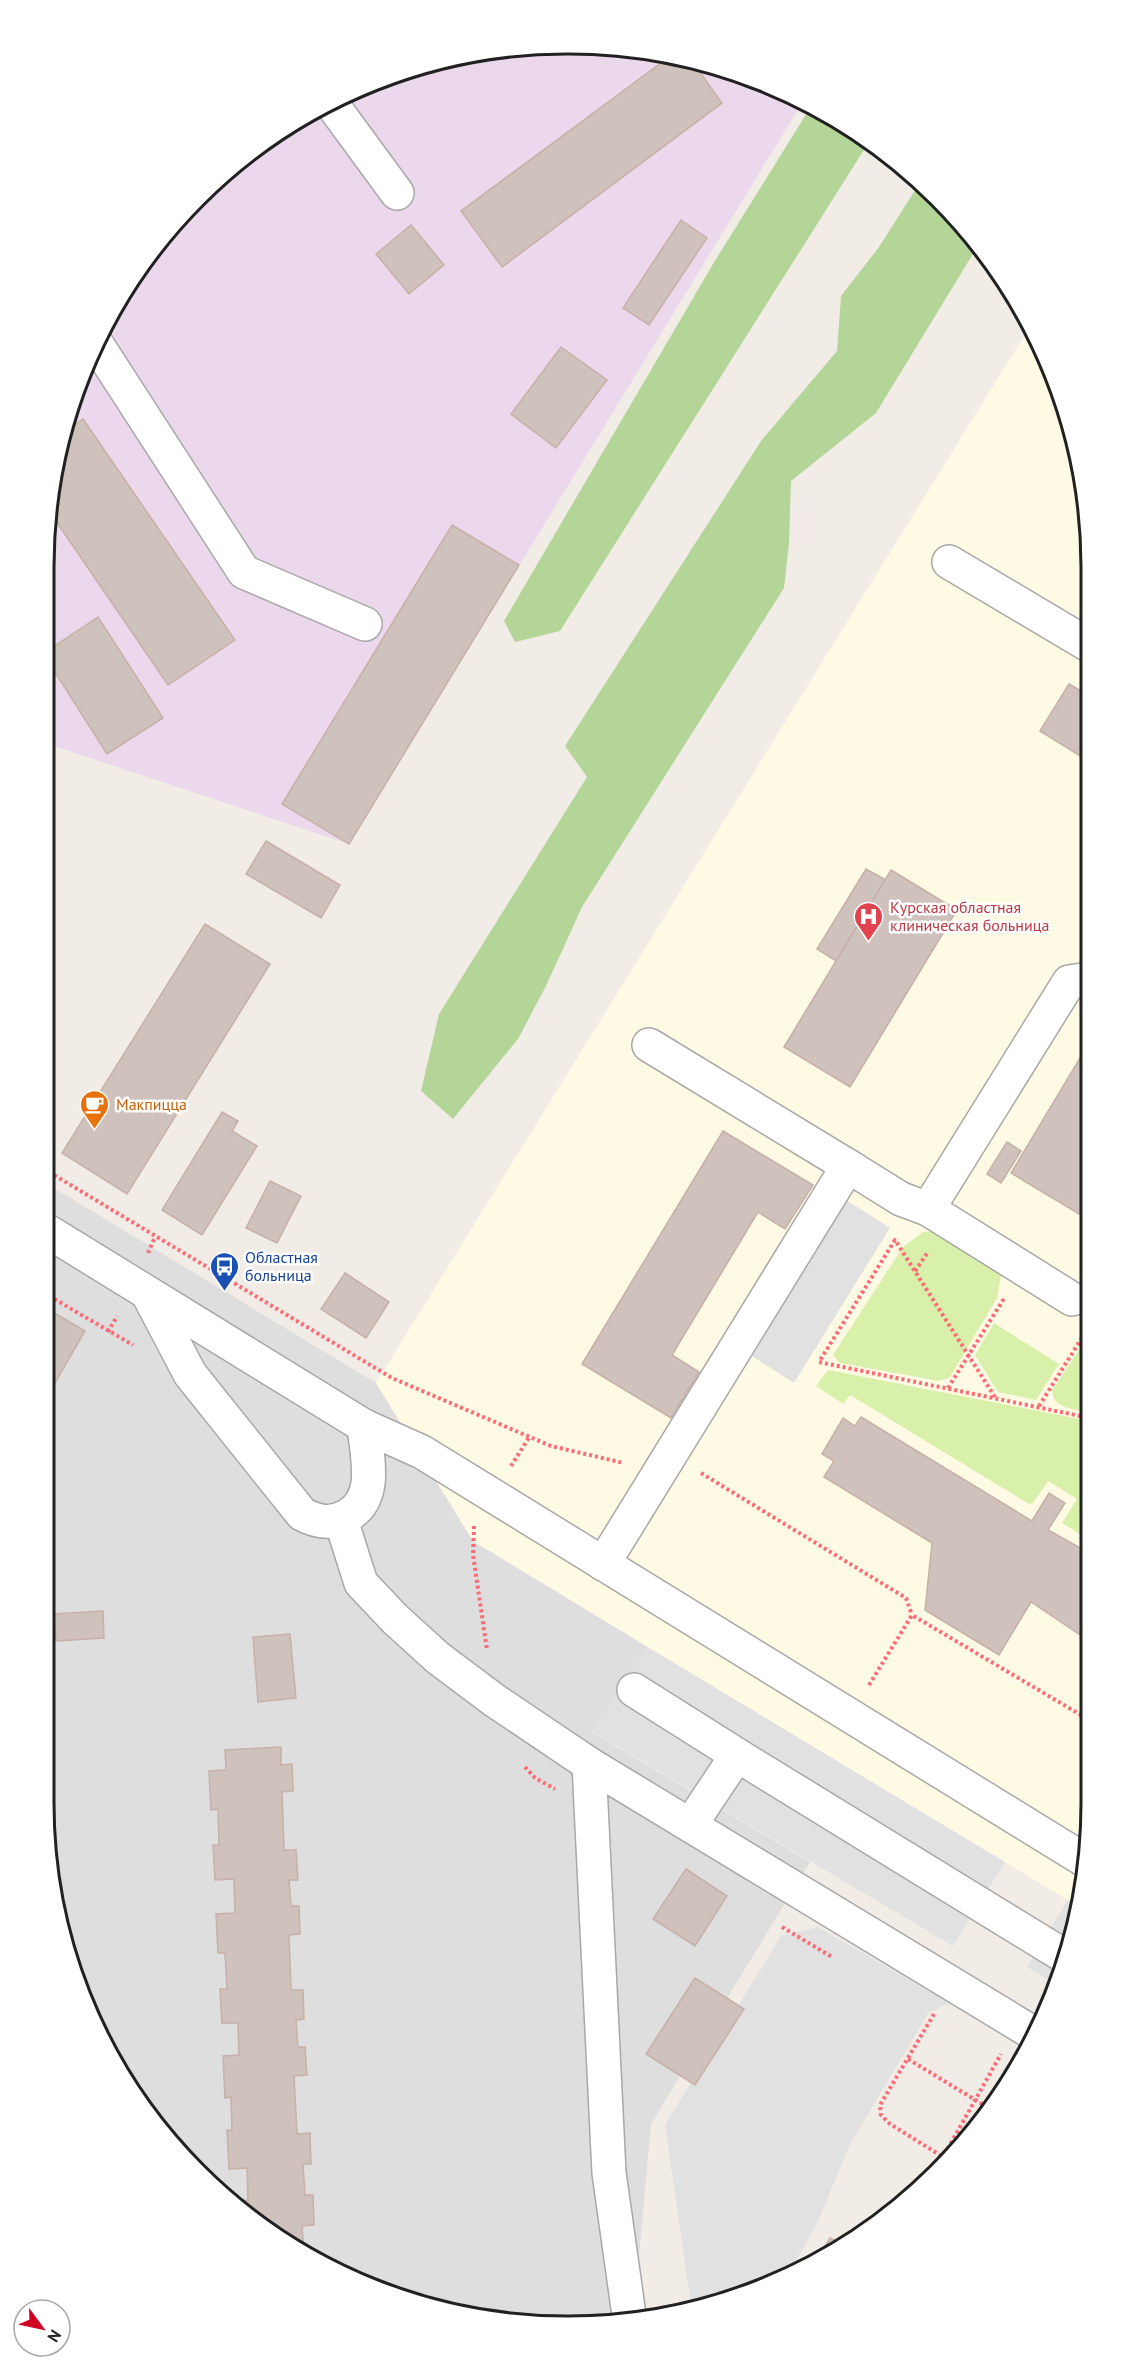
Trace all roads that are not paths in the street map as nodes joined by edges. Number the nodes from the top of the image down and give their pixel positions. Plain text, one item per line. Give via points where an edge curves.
1 (336, 109) edge
2 (397, 193) dead end
3 (102, 352) edge
4 (949, 562) dead end
5 (365, 624) dead end
6 (1081, 640) edge
7 (1081, 980) edge
8 (649, 1045) dead end
9 (848, 1166) junction
10 (928, 1209) junction
11 (54, 1235) edge
12 (147, 1292) junction
13 (1081, 1312) edge
14 (364, 1426) junction
15 (341, 1520) junction
16 (603, 1564) junction
17 (634, 1690) dead end
18 (737, 1755) junction
19 (589, 1764) junction
20 (691, 1824) junction
21 (1078, 1856) edge
22 (1059, 1953) edge
23 (1028, 2030) edge
24 (629, 2313) edge

1 - 2 street
3 - 5 street via 244,572
4 - 6 street
7 - 10 street via 1069,982
8 - 9 street
9 - 10 street via 901,1199
9 - 16 street
10 - 13 street via 1024,1269
11 - 12 street
12 - 14 street
12 - 15 street via 190,1374 292,1504 302,1515 314,1520
14 - 15 street via 368,1490 353,1513
14 - 16 street via 422,1452
15 - 19 street via 361,1583 394,1619 494,1700
16 - 21 street
17 - 18 street
18 - 20 street
18 - 22 street
19 - 20 street
19 - 24 street via 609,2174
20 - 23 street

